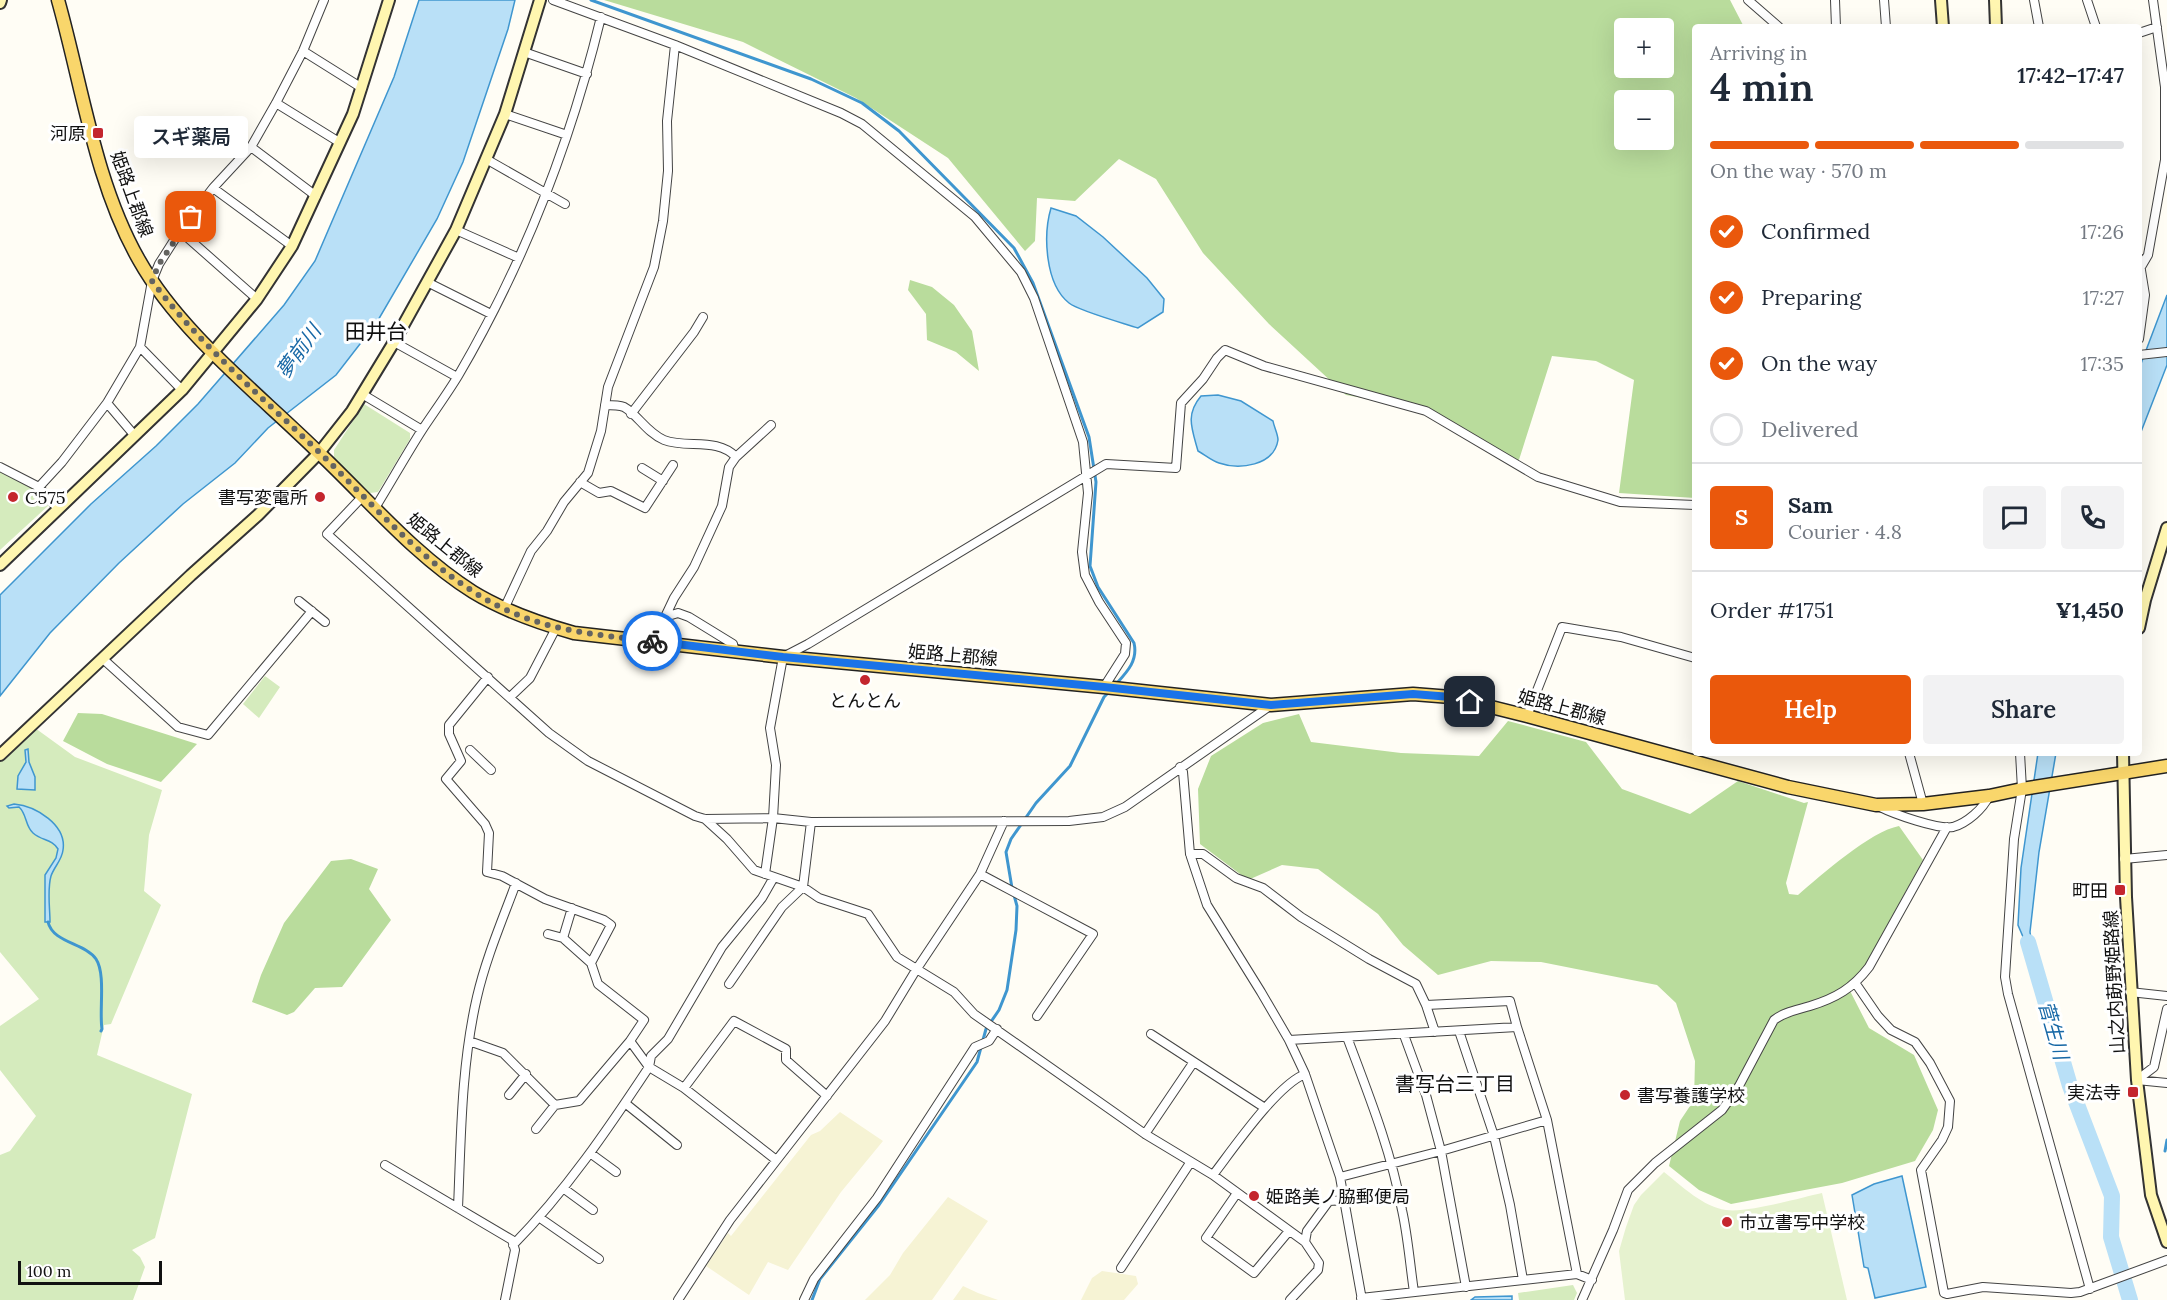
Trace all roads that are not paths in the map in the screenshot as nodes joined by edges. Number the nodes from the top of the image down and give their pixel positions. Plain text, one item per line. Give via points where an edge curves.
1 (58, 0) edge
2 (324, 0) edge
3 (389, 0) edge
4 (540, 0) edge
5 (553, 0) edge
6 (1748, 0) edge
7 (1835, 0) edge
8 (1884, 0) edge
9 (1941, 0) edge
10 (1995, 0) edge
11 (2034, 0) edge
12 (2088, 0) edge
13 (2152, 0) edge
14 (601, 17) junction
15 (1776, 24) edge
16 (1836, 24) edge
17 (1886, 24) edge
18 (1943, 24) edge
19 (1996, 24) edge
20 (2038, 24) edge
21 (2095, 24) edge
22 (2157, 27) junction
23 (2142, 32) edge
24 (675, 45) junction
25 (303, 51) junction
26 (524, 52) junction
27 (587, 74) junction
28 (362, 88) junction
29 (276, 104) junction
30 (505, 114) junction
31 (567, 135) junction
32 (339, 142) junction
33 (251, 147) junction
34 (486, 159) junction
35 (213, 188) junction
36 (544, 193) junction
37 (315, 196) junction
38 (565, 204) dead end
39 (456, 230) junction
40 (180, 231) junction
41 (291, 246) junction
42 (519, 258) junction
43 (2142, 261) edge
44 (2142, 276) edge
45 (152, 281) junction
46 (427, 282) junction
47 (257, 299) junction
48 (491, 314) junction
49 (703, 317) dead end
50 (2142, 317) edge
51 (694, 332) junction
52 (703, 338) dead end
53 (394, 342) junction
54 (140, 347) junction
55 (2167, 352) edge
56 (2142, 355) edge
57 (218, 357) junction
58 (458, 376) junction
59 (182, 390) junction
60 (362, 394) junction
61 (108, 403) junction
62 (605, 405) junction
63 (631, 414) junction
64 (771, 425) dead end
65 (422, 430) junction
66 (135, 436) junction
67 (320, 453) junction
68 (736, 457) junction
69 (673, 465) dead end
70 (0, 467) edge
71 (642, 468) dead end
72 (1087, 476) junction
73 (663, 481) junction
74 (580, 482) junction
75 (39, 487) junction
76 (363, 495) junction
77 (1692, 505) edge
78 (375, 508) junction
79 (58, 509) junction
80 (2167, 528) edge
81 (0, 565) edge
82 (299, 601) dead end
83 (504, 609) junction
84 (312, 612) junction
85 (2142, 614) edge
86 (665, 617) junction
87 (325, 622) dead end
88 (556, 628) junction
89 (658, 642) junction
90 (735, 651) junction
91 (783, 657) junction
92 (1692, 657) edge
93 (103, 658) junction
94 (488, 677) junction
95 (1104, 687) junction
96 (510, 697) junction
97 (1271, 705) junction
98 (1527, 716) junction
99 (470, 750) dead end
100 (0, 755) edge
101 (1910, 756) edge
102 (2020, 756) edge
103 (2122, 756) edge
104 (2167, 766) edge
105 (1180, 767) junction
106 (491, 770) dead end
107 (2117, 775) junction
108 (2024, 789) junction
109 (1989, 796) junction
110 (1923, 804) junction
111 (1876, 805) junction
112 (773, 818) junction
113 (705, 819) junction
114 (1005, 821) junction
115 (811, 822) junction
116 (1947, 827) junction
117 (1190, 855) junction
118 (2167, 855) edge
119 (2124, 859) junction
120 (765, 874) junction
121 (980, 874) junction
122 (774, 877) junction
123 (516, 883) junction
124 (803, 887) junction
125 (572, 908) junction
126 (548, 934) dead end
127 (563, 938) junction
128 (591, 963) junction
129 (916, 970) junction
130 (729, 984) dead end
131 (1856, 984) junction
132 (2130, 992) junction
133 (2167, 996) edge
134 (1426, 1005) junction
135 (2167, 1009) edge
136 (1037, 1017) dead end
137 (1516, 1027) junction
138 (997, 1029) junction
139 (1459, 1031) junction
140 (1435, 1032) junction
141 (1150, 1034) dead end
142 (1404, 1035) junction
143 (1347, 1037) junction
144 (1289, 1040) junction
145 (469, 1041) junction
146 (630, 1041) junction
147 (1193, 1063) junction
148 (649, 1067) junction
149 (525, 1074) junction
150 (1305, 1074) junction
151 (2137, 1080) junction
152 (2167, 1083) edge
153 (684, 1088) junction
154 (509, 1095) dead end
155 (827, 1096) junction
156 (625, 1103) junction
157 (555, 1105) junction
158 (1265, 1108) junction
159 (1547, 1120) junction
160 (536, 1129) dead end
161 (1144, 1134) junction
162 (1494, 1136) junction
163 (677, 1145) dead end
164 (1441, 1151) junction
165 (590, 1153) junction
166 (775, 1160) junction
167 (1190, 1163) junction
168 (1391, 1164) junction
169 (385, 1165) dead end
170 (616, 1172) dead end
171 (1213, 1175) junction
172 (1340, 1177) junction
173 (563, 1188) junction
174 (1237, 1192) junction
175 (1344, 1200) junction
176 (458, 1208) junction
177 (593, 1210) dead end
178 (540, 1218) junction
179 (1289, 1231) junction
180 (1305, 1242) junction
181 (2167, 1242) edge
182 (513, 1245) junction
183 (599, 1259) dead end
184 (2164, 1261) edge
185 (1121, 1268) dead end
186 (1577, 1274) junction
187 (1523, 1280) junction
188 (1592, 1280) junction
189 (1466, 1287) junction
190 (2092, 1288) junction
191 (1414, 1292) junction
192 (1362, 1299) edge
193 (505, 1300) edge
194 (678, 1300) edge
195 (804, 1300) edge
196 (1290, 1300) edge
197 (1582, 1300) edge

1 - 45 main road, 姫路上郡線 via 104,179 126,235
2 - 25 street
3 - 28 street
4 - 26 street
5 - 14 street
6 - 15 street
7 - 16 street
8 - 17 street
9 - 18 street
10 - 19 street
11 - 20 street
12 - 21 street
13 - 22 street
14 - 24 street
14 - 27 street
22 - 23 street
22 - 43 street via 2164,87 2165,160 2148,255
24 - 62 street via 667,121 668,171 658,255 608,387
24 - 72 street via 862,124 975,217 1016,266 1034,298 1083,442
25 - 28 street
25 - 29 street
26 - 27 street
26 - 30 street
27 - 31 street
28 - 32 street
29 - 32 street
29 - 33 street
30 - 31 street
30 - 34 street
31 - 36 street
32 - 37 street
33 - 35 street
33 - 37 street
34 - 36 street
34 - 39 street
35 - 40 street
35 - 41 street
36 - 38 street
36 - 42 street
37 - 41 street
39 - 42 street
39 - 46 street
40 - 45 street
40 - 47 street
41 - 47 street
42 - 48 street
44 - 50 street
45 - 54 street
45 - 57 main road, 姫路上郡線
46 - 48 street
46 - 53 street
47 - 57 street
48 - 58 street
49 - 51 street
51 - 52 street
51 - 63 street
53 - 58 street
53 - 60 street
54 - 59 street
54 - 61 street
55 - 56 street
57 - 59 street
57 - 67 main road, 姫路上郡線
58 - 65 street
59 - 66 street
60 - 65 street
60 - 67 street
61 - 66 street
61 - 75 street
62 - 63 street via 624,407
62 - 74 street via 588,473
63 - 68 street via 665,441 720,447
64 - 68 street
65 - 78 street
66 - 79 street
67 - 76 main road, 姫路上郡線
67 - 93 street
68 - 86 street via 729,467 722,506
69 - 73 street
70 - 75 street
71 - 73 street
72 - 77 street via 1106,464 1176,468 1181,403 1226,350 1264,366 1426,411 1538,477 1620,502
72 - 91 street
72 - 95 street via 1089,493 1082,552 1085,575 1126,643 1125,654
73 - 74 street via 645,508 611,491 599,493
74 - 83 street via 531,551
75 - 79 street
76 - 78 main road, 姫路上郡線
76 - 94 street via 327,534
78 - 83 main road, 姫路上郡線 via 419,552 473,592
79 - 81 street
80 - 85 street
82 - 84 street
83 - 88 main road, 姫路上郡線
84 - 87 street
84 - 93 street via 208,735 178,727
86 - 89 street
86 - 90 street via 678,613 689,617 733,644
88 - 89 main road, 姫路上郡線
88 - 96 street via 530,678
89 - 90 main road, 姫路上郡線
90 - 91 main road, 姫路上郡線
91 - 95 main road, 姫路上郡線
91 - 112 street via 770,728 776,765
92 - 98 street via 1621,637 1562,627
93 - 100 street
94 - 96 street
94 - 123 street via 449,725 461,761 446,779 489,833 487,872
95 - 97 main road, 姫路上郡線
96 - 113 street via 549,733 588,761
97 - 98 main road, 姫路上郡線 via 1413,694 1451,697
97 - 105 street
98 - 111 main road, 姫路上郡線 via 1788,787
99 - 106 street
101 - 110 street
102 - 108 street
103 - 107 street, 山之内莇野姫路線
104 - 107 main road, 姫路上郡線
105 - 114 street via 1125,807 1103,817
105 - 117 street
107 - 108 main road, 姫路上郡線
107 - 119 street, 山之内莇野姫路線
108 - 109 main road, 姫路上郡線
108 - 190 street via 2014,839 2005,977
109 - 110 main road, 姫路上郡線
109 - 116 street via 1970,818
110 - 111 main road, 姫路上郡線
111 - 116 street via 1907,818
112 - 113 street
112 - 115 street
112 - 120 street
113 - 120 street via 754,870
114 - 115 street
114 - 121 street
115 - 124 street
116 - 131 street via 1869,968
117 - 134 street via 1203,854 1236,878 1263,888 1301,917 1416,984
117 - 144 street via 1207,905
118 - 119 street
119 - 132 street, 山之内莇野姫路線
120 - 122 street
121 - 129 street
121 - 136 street via 1094,934
122 - 124 street
122 - 148 street via 722,947 668,1039 651,1056
123 - 125 street
123 - 145 street via 477,996
124 - 129 street via 819,898 868,914 897,957
124 - 130 street via 782,907
125 - 127 street
125 - 128 street via 611,925
126 - 127 street
127 - 128 street
128 - 146 street via 598,984 644,1020
129 - 138 street via 954,992 974,1014
129 - 155 street via 885,1021
131 - 188 street via 1774,1020 1722,1110 1655,1163 1628,1190
131 - 190 street via 1891,1030 1915,1042 1950,1101 1948,1127 1921,1170 1944,1293 1983,1287 2071,1293
132 - 133 street
132 - 151 street, 山之内莇野姫路線
134 - 137 street via 1510,1001
134 - 140 street
135 - 151 street via 2154,1067
137 - 139 street
137 - 159 street
138 - 161 street
138 - 195 street via 989,1041 975,1047 877,1198 814,1279
139 - 140 street
139 - 162 street
140 - 142 street
141 - 147 street
142 - 143 street
142 - 164 street
143 - 144 street
143 - 168 street
144 - 150 street
145 - 149 street via 503,1053
145 - 176 street
146 - 148 street
146 - 157 street via 579,1101
147 - 158 street
147 - 161 street
148 - 153 street
148 - 156 street
149 - 154 street
149 - 157 street
150 - 158 street
150 - 172 street
151 - 152 street
151 - 181 street, 山之内莇野姫路線 via 2151,1195
153 - 155 street via 734,1021 786,1049 786,1060
153 - 166 street
155 - 166 street
156 - 163 street
156 - 165 street
157 - 160 street
158 - 171 street
159 - 162 street
159 - 186 street
161 - 167 street
162 - 164 street
162 - 187 street
164 - 168 street
164 - 189 street
165 - 170 street
165 - 173 street
166 - 194 street
167 - 171 street
167 - 185 street
168 - 172 street
168 - 191 street
169 - 176 street
171 - 174 street
172 - 175 street
173 - 177 street
173 - 178 street
174 - 179 street
174 - 179 street via 1206,1238 1215,1245 1254,1273
175 - 180 street via 1329,1202 1307,1231
175 - 192 street
176 - 182 street via 512,1240
178 - 182 street
178 - 183 street
179 - 180 street
180 - 196 street via 1319,1263 1318,1270
182 - 193 street
184 - 190 street
186 - 187 street
186 - 188 street
187 - 189 street
188 - 197 street
189 - 191 street
191 - 192 street

